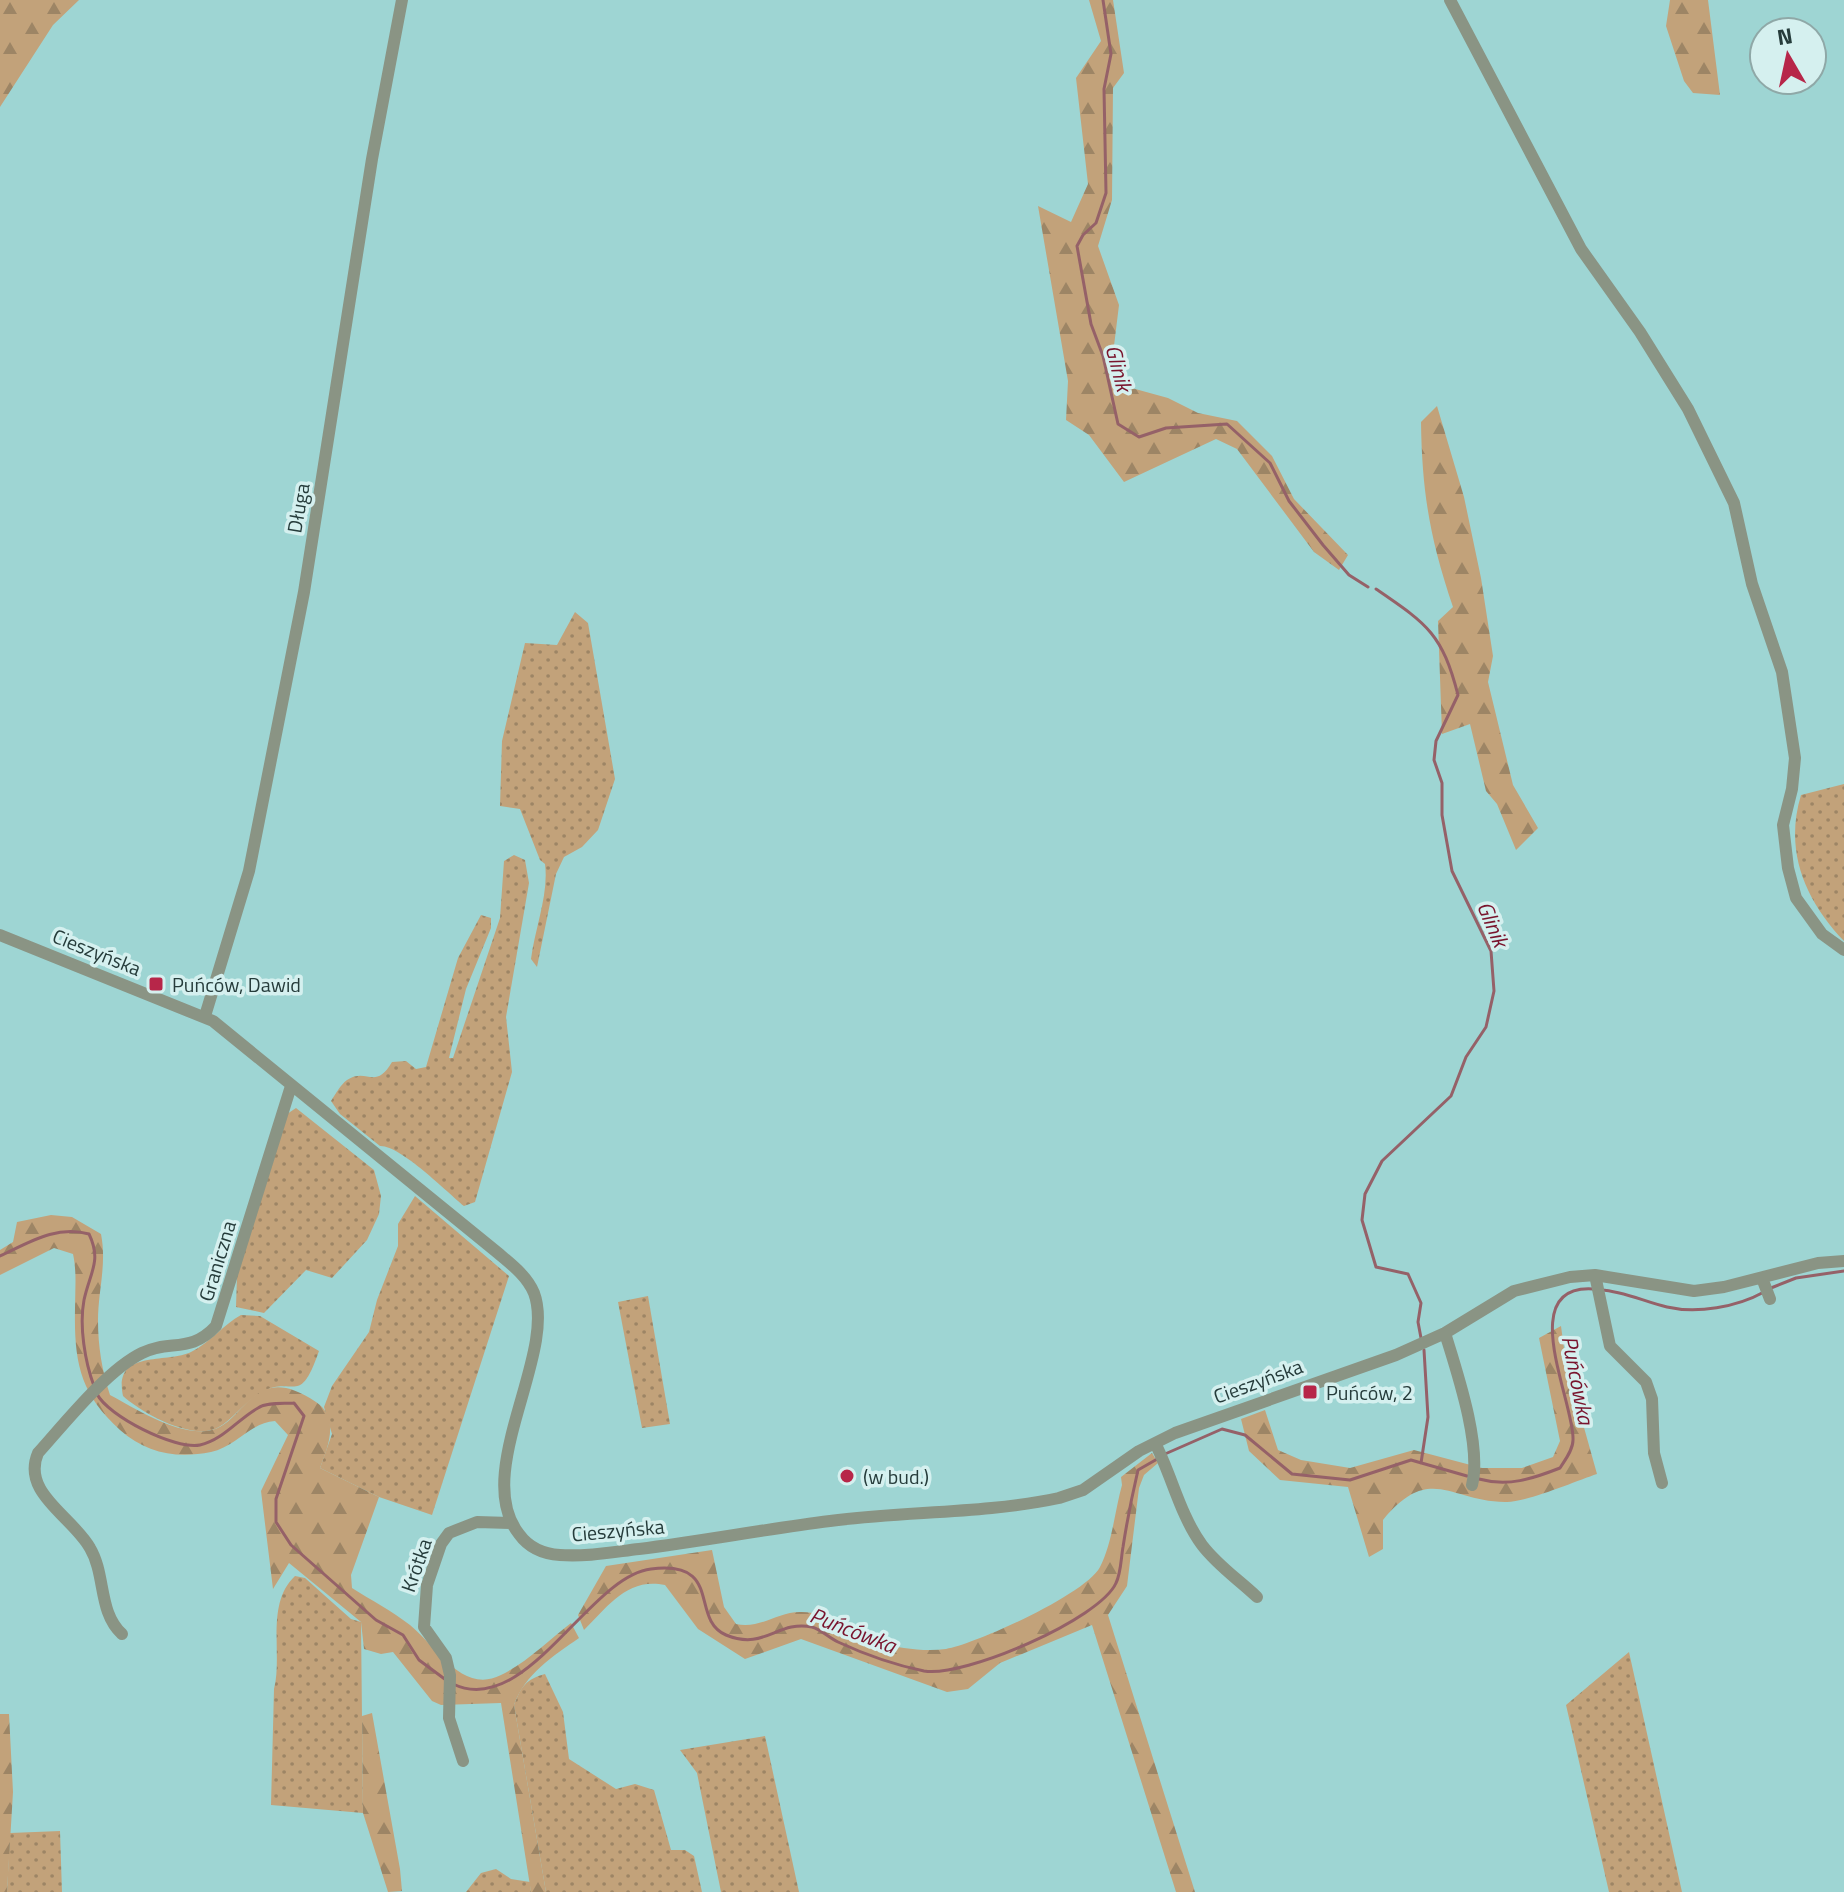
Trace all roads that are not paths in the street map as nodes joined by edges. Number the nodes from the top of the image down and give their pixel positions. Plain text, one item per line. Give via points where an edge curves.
1 (402, 0) edge
2 (1450, 0) edge
3 (0, 935) edge
4 (1844, 950) edge
5 (205, 1016) junction
6 (291, 1086) junction
7 (1844, 1261) edge
8 (1764, 1282) junction
9 (1597, 1284) junction
10 (1770, 1299) dead end
11 (1445, 1333) junction
12 (1157, 1446) junction
13 (1474, 1479) dead end
14 (1662, 1483) dead end
15 (511, 1523) junction
16 (1257, 1597) dead end
17 (122, 1634) dead end
18 (463, 1761) dead end

1 - 5 street, Długa via 304,592 249,871
2 - 4 street via 1581,249 1688,409 1734,503 1752,584 1782,672 1795,758 1783,825 1788,868 1796,898 1822,934
3 - 5 street, Cieszyńska
5 - 6 street, Cieszyńska
6 - 15 street, Cieszyńska via 498,1253 532,1290 538,1321 504,1484
6 - 17 street, Graniczna via 220,1320 199,1340 145,1352 87,1399 38,1453 34,1475 43,1498 63,1512 92,1551 111,1623
7 - 8 street, Cieszyńska via 1818,1263
8 - 9 street, Cieszyńska via 1694,1291
8 - 10 street
9 - 11 street, Cieszyńska via 1570,1277 1514,1291
9 - 14 street via 1610,1346 1646,1382 1652,1399 1654,1453
11 - 12 street, Cieszyńska via 1235,1410
11 - 13 street via 1458,1375
12 - 15 street, Cieszyńska via 1083,1490 1033,1503 851,1518 693,1543 570,1555 534,1548
12 - 16 street via 1202,1545
15 - 18 street, Krótka via 465,1524 449,1533 427,1585 424,1627 446,1658 449,1718

